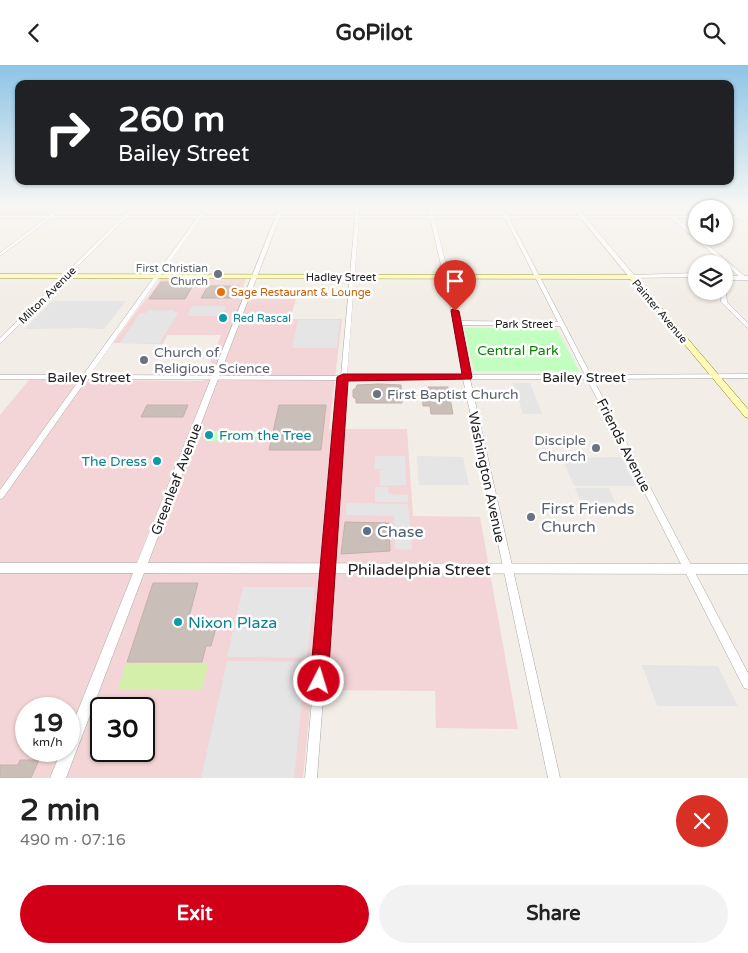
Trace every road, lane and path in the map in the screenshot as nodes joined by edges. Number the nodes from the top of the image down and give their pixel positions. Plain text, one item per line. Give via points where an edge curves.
1 (21, 239) edge
2 (103, 239) edge
3 (184, 239) edge
4 (269, 239) edge
5 (356, 239) edge
6 (438, 239) edge
7 (518, 239) edge
8 (601, 239) edge
9 (699, 239) edge
10 (0, 255) edge
11 (0, 276) edge
12 (66, 276) junction
13 (688, 276) edge
14 (157, 277) junction
15 (255, 277) junction
16 (353, 277) junction
17 (448, 277) junction
18 (539, 277) junction
19 (632, 277) junction
20 (745, 277) edge
21 (724, 300) edge
22 (457, 323) junction
23 (561, 324) junction
24 (748, 326) edge
25 (0, 341) edge
26 (748, 376) edge
27 (0, 377) edge
28 (84, 377) junction
29 (343, 377) junction
30 (467, 377) junction
31 (590, 377) junction
32 (716, 377) junction
33 (215, 378) junction
34 (748, 415) edge
35 (0, 496) edge
36 (0, 568) edge
37 (141, 568) junction
38 (329, 568) junction
39 (507, 569) junction
40 (687, 569) junction
41 (748, 569) edge
42 (748, 683) edge
43 (80, 723) edge
44 (65, 762) edge
45 (58, 778) edge
46 (311, 778) edge
47 (554, 778) edge

1 - 10 street
2 - 12 street, Milton Avenue
3 - 14 street
4 - 15 street, Greenleaf Avenue
5 - 16 street
6 - 17 street, Washington Avenue
7 - 18 street, Friends Avenue
8 - 19 street, Painter Avenue
9 - 20 street
11 - 12 main road, Hadley Street
12 - 14 main road, Hadley Street
12 - 25 street, Milton Avenue
13 - 19 street, Hadley Street
14 - 15 main road, Hadley Street
14 - 28 street
15 - 16 main road, Hadley Street
15 - 33 street, Greenleaf Avenue
16 - 17 main road, Hadley Street
16 - 29 street
17 - 18 main road, Hadley Street
17 - 22 street, Washington Avenue
18 - 19 main road, Hadley Street
18 - 23 street, Friends Avenue
19 - 32 main road, Painter Avenue
21 - 24 street
22 - 23 street, Park Street
22 - 30 street, Washington Avenue
23 - 31 street, Friends Avenue
26 - 32 street, Bailey Street
27 - 28 street, Bailey Street
28 - 33 street, Bailey Street
28 - 35 street
29 - 30 street, Bailey Street
29 - 33 street, Bailey Street
29 - 38 street
30 - 31 street, Bailey Street
30 - 39 street, Washington Avenue
31 - 32 street, Bailey Street
31 - 40 street, Friends Avenue
32 - 34 main road, Painter Avenue
33 - 37 street, Greenleaf Avenue
36 - 37 street, Philadelphia Street
37 - 38 street, Philadelphia Street
37 - 43 street, Greenleaf Avenue
38 - 39 street, Philadelphia Street
38 - 46 street
39 - 40 street, Philadelphia Street
39 - 47 street, Washington Avenue
40 - 41 street, Philadelphia Street
40 - 42 street, Friends Avenue
44 - 45 street, Greenleaf Avenue

